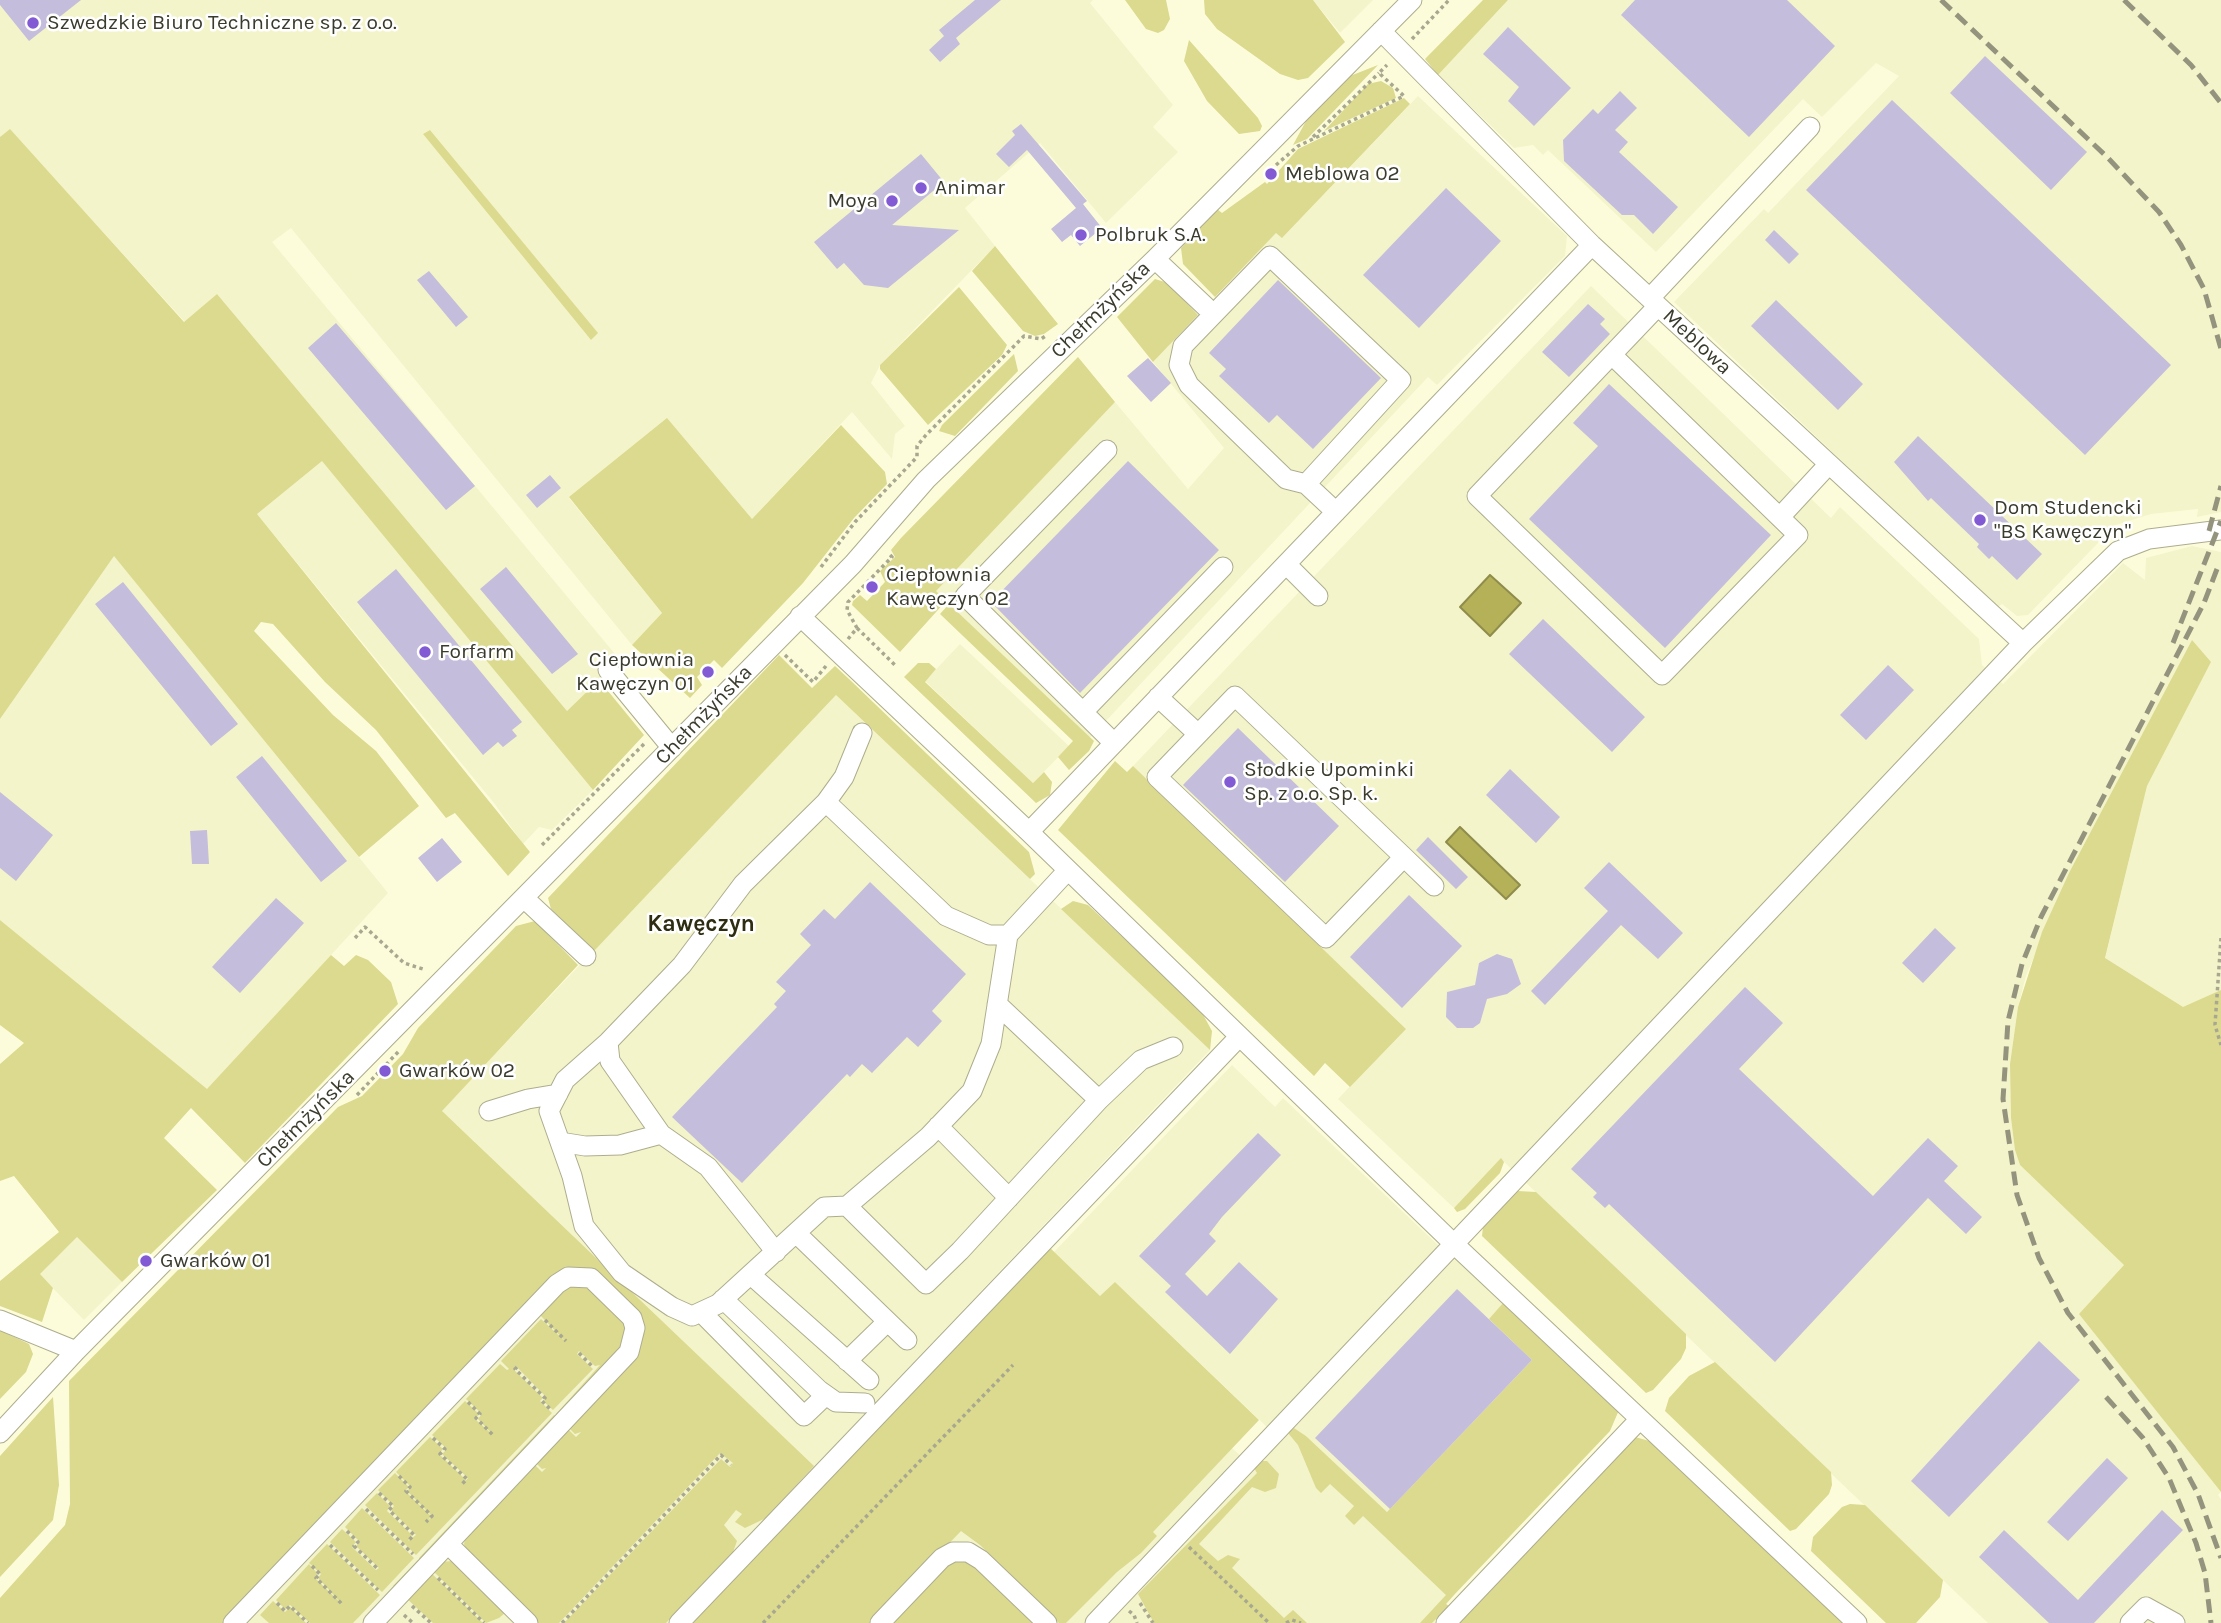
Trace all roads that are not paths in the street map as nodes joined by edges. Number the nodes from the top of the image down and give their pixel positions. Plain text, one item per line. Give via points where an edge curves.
1 (1412, 0) edge
2 (1381, 31) junction
3 (1810, 127) dead end
4 (1592, 245) junction
5 (1155, 259) junction
6 (1654, 302) junction
7 (1206, 307) dead end
8 (1612, 355) junction
9 (1107, 450) dead end
10 (1829, 464) junction
11 (1306, 484) junction
12 (1336, 512) junction
13 (1780, 517) junction
14 (2221, 530) edge
15 (1286, 564) junction
16 (1223, 567) dead end
17 (1318, 596) dead end
18 (800, 616) junction
19 (2023, 643) junction
20 (608, 670) dead end
21 (1158, 697) junction
22 (1083, 712) junction
23 (862, 733) dead end
24 (1198, 734) junction
25 (1114, 743) junction
26 (672, 748) junction
27 (826, 802) junction
28 (1029, 832) junction
29 (1404, 857) junction
30 (1068, 870) junction
31 (1434, 886) dead end
32 (524, 898) junction
33 (1008, 935) junction
34 (586, 956) dead end
35 (997, 1004) junction
36 (1239, 1037) junction
37 (608, 1042) junction
38 (1173, 1047) dead end
39 (558, 1094) junction
40 (1099, 1100) junction
41 (489, 1111) dead end
42 (938, 1126) junction
43 (661, 1134) junction
44 (560, 1142) junction
45 (1009, 1198) junction
46 (847, 1206) junction
47 (796, 1233) junction
48 (1453, 1243) junction
49 (776, 1252) junction
50 (751, 1275) junction
51 (723, 1299) junction
52 (701, 1312) junction
53 (0, 1320) edge
54 (886, 1323) junction
55 (907, 1340) dead end
56 (76, 1351) junction
57 (847, 1362) junction
58 (869, 1380) dead end
59 (826, 1395) junction
60 (865, 1403) dead end
61 (1640, 1419) junction
62 (0, 1433) edge
63 (448, 1544) junction
64 (233, 1623) edge
65 (373, 1623) edge
66 (528, 1623) edge
67 (679, 1623) edge
68 (880, 1623) edge
69 (1047, 1623) edge
70 (1095, 1623) edge
71 (1446, 1623) edge
72 (1857, 1623) edge
73 (2130, 1623) edge
74 (2175, 1623) edge

1 - 2 street, Chełmżyńska
2 - 4 street, Meblowa
2 - 5 street, Chełmżyńska
3 - 6 street
4 - 6 street, Meblowa
4 - 12 street
5 - 7 street
5 - 18 street, Chełmżyńska via 926,480
6 - 8 street
6 - 10 street, Meblowa
8 - 13 street
8 - 13 street via 1477,496 1662,675 1798,535
9 - 22 street via 965,596
10 - 13 street
10 - 19 street, Meblowa
11 - 11 street via 1286,479 1189,385 1179,365 1183,345 1270,256 1402,380
11 - 12 street
12 - 15 street
14 - 19 street via 2149,539 2118,551
15 - 17 street
15 - 21 street
16 - 22 street
18 - 26 street, Chełmżyńska
18 - 28 street
19 - 48 street
20 - 26 street
21 - 24 street
21 - 25 street
22 - 25 street
23 - 27 street via 844,777
24 - 29 street via 1235,696
24 - 29 street via 1157,777 1326,938
25 - 28 street
26 - 32 street, Chełmżyńska
27 - 33 street via 946,916 989,935
27 - 37 street via 743,884 681,965
28 - 30 street
29 - 31 street
30 - 33 street
30 - 36 street
32 - 34 street
32 - 56 street, Chełmżyńska
33 - 35 street
35 - 40 street
35 - 42 street via 991,1044 972,1091
36 - 48 street
36 - 67 street
37 - 39 street via 565,1080
37 - 43 street via 610,1061
38 - 40 street via 1141,1060
39 - 41 street
39 - 44 street via 549,1111
40 - 45 street
42 - 45 street
42 - 46 street
43 - 44 street via 620,1145
43 - 49 street via 708,1167
44 - 52 street via 584,1226 622,1273 672,1307 692,1316
45 - 46 street via 926,1284
46 - 47 street via 824,1207
47 - 49 street
47 - 54 street
48 - 61 street
48 - 70 street
49 - 50 street
50 - 51 street
50 - 57 street
51 - 52 street
51 - 59 street
52 - 59 street via 804,1416
53 - 56 street
54 - 55 street
54 - 57 street
56 - 62 street, Chełmżyńska
57 - 58 street
59 - 60 street via 836,1402
61 - 71 street
61 - 72 street
63 - 64 street via 629,1352 635,1328 632,1318 591,1278 579,1275 560,1281
63 - 65 street via 421,1562
63 - 66 street
68 - 69 street via 953,1552 968,1552 981,1560
73 - 74 street via 2146,1607

